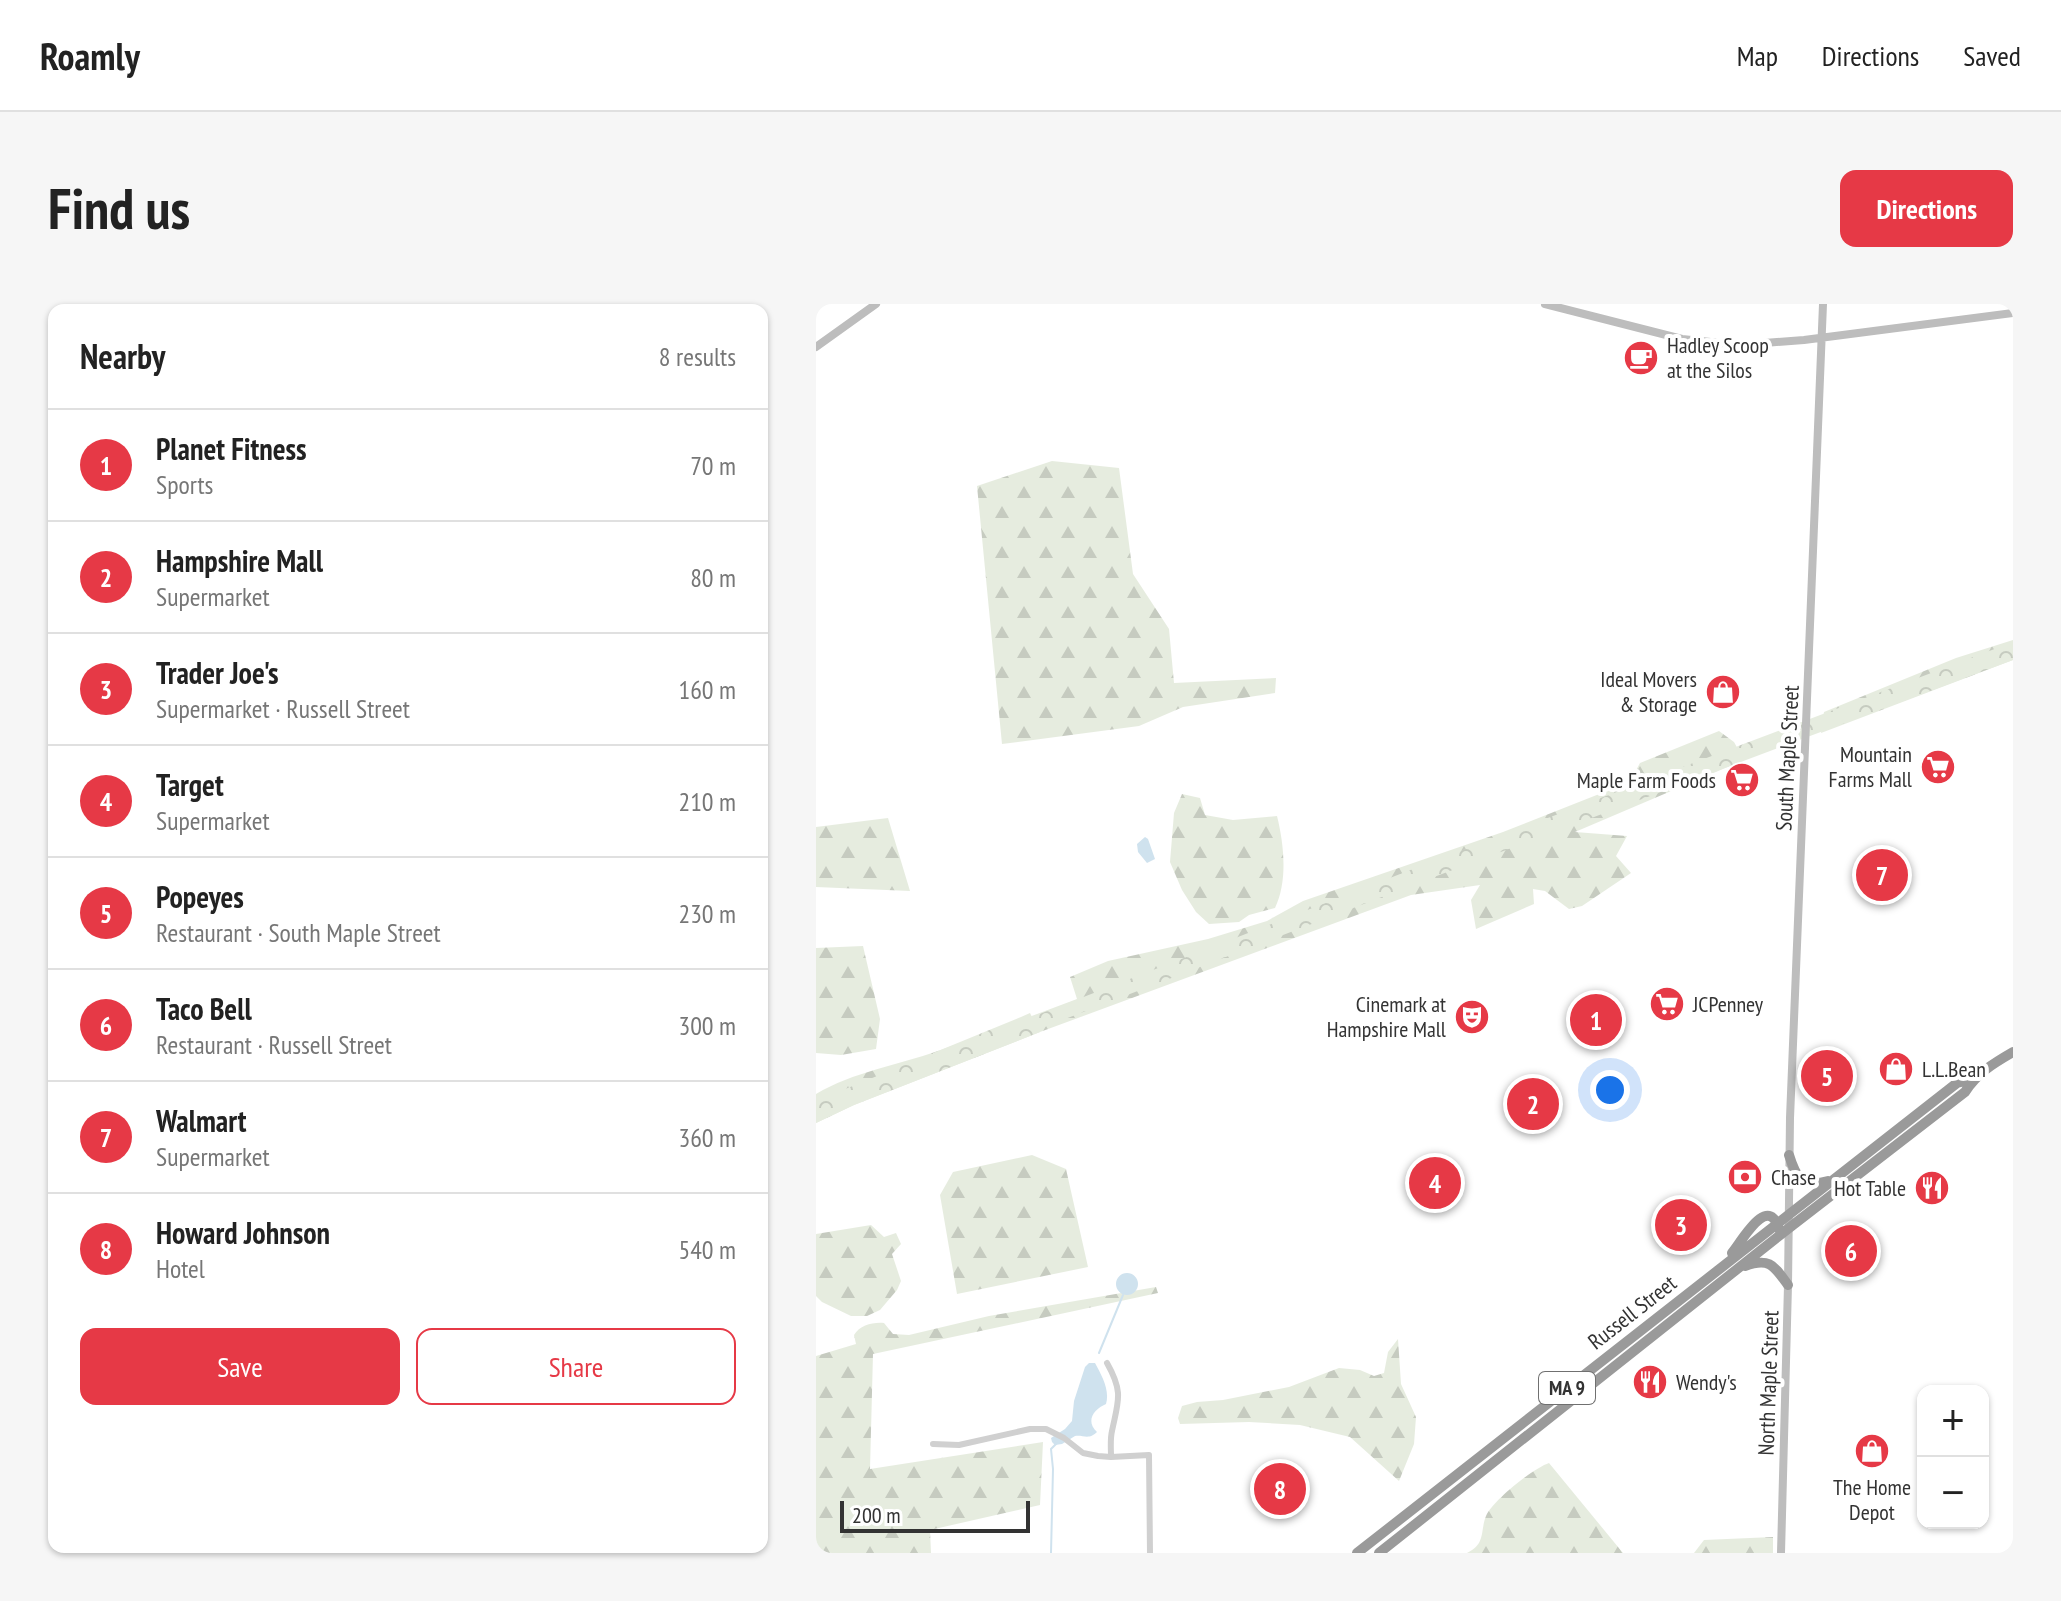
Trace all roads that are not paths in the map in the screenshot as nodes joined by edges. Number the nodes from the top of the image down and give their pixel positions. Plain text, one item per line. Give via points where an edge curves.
1 (876, 304) edge
2 (1545, 304) edge
3 (1823, 304) edge
4 (2013, 313) edge
5 (1821, 337) junction
6 (816, 347) edge
7 (2013, 1052) edge
8 (1973, 1079) junction
9 (1789, 1155) junction
10 (1830, 1181) junction
11 (1789, 1214) junction
12 (1777, 1223) junction
13 (1789, 1228) junction
14 (1779, 1235) junction
15 (1735, 1270) junction
16 (1788, 1285) junction
17 (1107, 1363) dead end
18 (933, 1444) dead end
19 (1111, 1457) junction
20 (1150, 1553) edge
21 (1357, 1553) edge
22 (1379, 1553) edge
23 (1781, 1553) edge

1 - 6 main road
2 - 5 main road via 1701,342 1739,345
3 - 5 main road, South Maple Street
4 - 5 main road
5 - 9 main road, South Maple Street
7 - 8 highway, Russell Street / MA 9
8 - 10 highway, Russell Street / MA 9 via 1957,1083
8 - 13 highway, Russell Street / MA 9 via 1965,1092
9 - 10 highway via 1803,1181
9 - 11 main road, South Maple Street
10 - 11 highway, Russell Street / MA 9
11 - 12 highway, Russell Street / MA 9
11 - 13 main road, North Maple Street
12 - 14 highway
12 - 21 highway, Russell Street / MA 9
13 - 14 highway, Russell Street / MA 9
13 - 16 main road, North Maple Street
14 - 15 highway, Russell Street / MA 9
15 - 16 highway via 1764,1262
15 - 22 highway, Russell Street / MA 9
16 - 23 main road, North Maple Street
17 - 19 street via 1119,1402
18 - 19 street via 959,1445 1046,1429 1089,1455
19 - 20 street via 1149,1455

